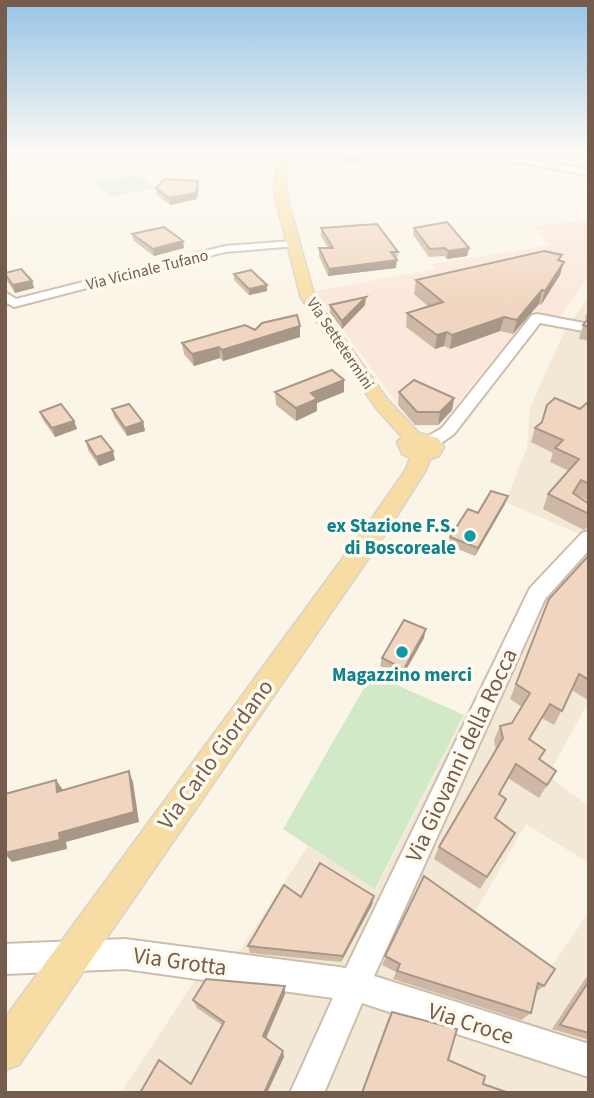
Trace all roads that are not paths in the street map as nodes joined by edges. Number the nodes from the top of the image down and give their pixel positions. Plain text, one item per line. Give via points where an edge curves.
1 (283, 204) edge
2 (293, 244) junction
3 (5, 296) edge
4 (589, 328) edge
5 (421, 445) junction
6 (589, 538) edge
7 (70, 956) junction
8 (5, 958) edge
9 (354, 985) junction
10 (5, 1051) edge
11 (589, 1061) edge
12 (307, 1093) edge

1 - 2 main road, Via Settetermini
2 - 3 street, Via Vicinale Tufano via 225,249 14,303
2 - 5 main road, Via Settetermini via 308,299 382,404
4 - 5 street via 537,318 448,431
5 - 7 main road, Via Carlo Giordano via 416,470 376,530
6 - 9 street, Via Giovanni della Rocca via 537,594
7 - 8 street, Via Grotta
7 - 9 street, Via Grotta via 125,954
7 - 10 main road, Via Carlo Giordano
9 - 11 street, Via Croce
9 - 12 street, Via Giovanni della Rocca

